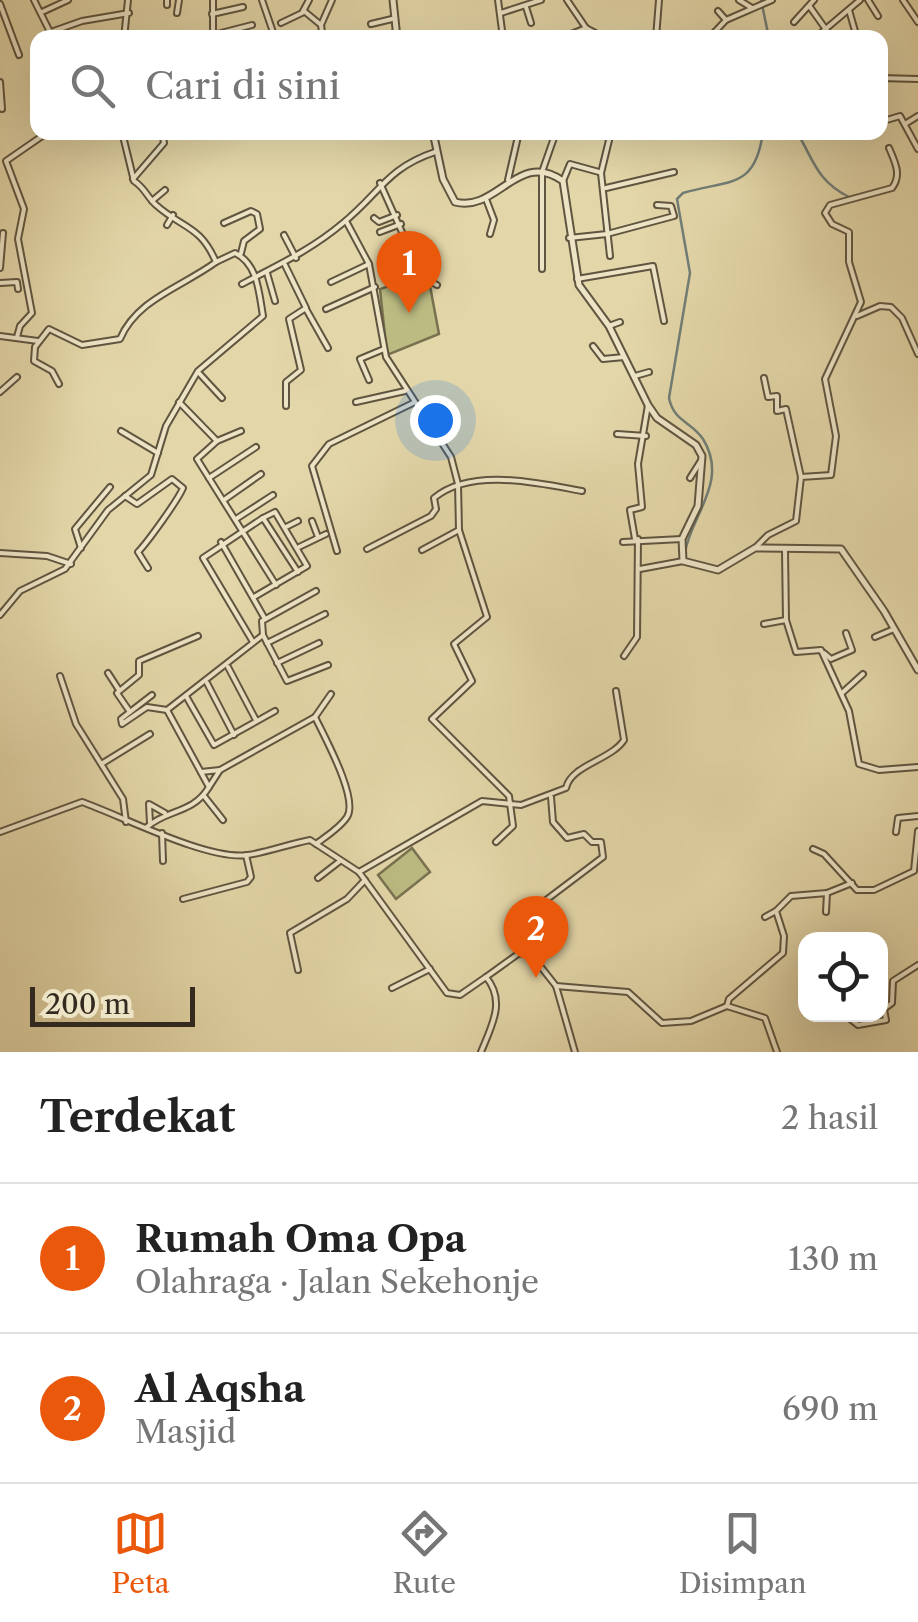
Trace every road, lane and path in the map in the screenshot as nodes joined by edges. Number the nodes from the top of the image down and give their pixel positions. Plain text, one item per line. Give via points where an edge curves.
1 (34, 0) edge
2 (68, 0) edge
3 (128, 0) edge
4 (179, 0) edge
5 (213, 0) edge
6 (262, 0) edge
7 (310, 0) edge
8 (332, 0) edge
9 (393, 0) edge
10 (498, 0) edge
11 (541, 0) edge
12 (568, 0) edge
13 (659, 0) edge
14 (739, 0) edge
15 (772, 0) edge
16 (814, 0) edge
17 (860, 0) edge
18 (868, 0) edge
19 (903, 0) edge
20 (0, 4) edge
21 (526, 6) junction
22 (243, 7) dead end
23 (810, 8) junction
24 (754, 9) junction
25 (849, 10) junction
26 (304, 11) junction
27 (718, 11) dead end
28 (42, 12) junction
29 (128, 13) junction
30 (177, 13) dead end
31 (501, 13) junction
32 (212, 14) junction
33 (878, 16) dead end
34 (392, 19) junction
35 (726, 20) junction
36 (794, 22) dead end
37 (918, 22) edge
38 (281, 23) dead end
39 (531, 23) dead end
40 (372, 24) dead end
41 (320, 25) junction
42 (252, 26) dead end
43 (586, 28) junction
44 (827, 28) junction
45 (50, 30) edge
46 (62, 30) edge
47 (125, 30) edge
48 (213, 30) edge
49 (235, 30) edge
50 (272, 30) edge
51 (321, 30) edge
52 (395, 30) edge
53 (503, 30) edge
54 (581, 30) edge
55 (590, 30) edge
56 (657, 30) edge
57 (717, 30) edge
58 (825, 30) edge
59 (855, 30) edge
60 (19, 54) dead end
61 (888, 78) edge
62 (918, 79) edge
63 (0, 82) edge
64 (2, 109) edge
65 (918, 116) edge
66 (888, 119) edge
67 (905, 124) junction
68 (36, 140) edge
69 (124, 140) edge
70 (163, 140) edge
71 (434, 140) edge
72 (517, 140) edge
73 (553, 140) edge
74 (608, 140) edge
75 (889, 148) dead end
76 (918, 148) edge
77 (435, 152) junction
78 (542, 172) junction
79 (674, 172) dead end
80 (601, 173) junction
81 (133, 179) junction
82 (508, 180) junction
83 (562, 181) junction
84 (380, 183) junction
85 (604, 188) junction
86 (165, 190) dead end
87 (486, 198) junction
88 (152, 200) junction
89 (657, 205) dead end
90 (173, 215) junction
91 (397, 216) junction
92 (374, 218) dead end
93 (346, 220) junction
94 (224, 223) dead end
95 (167, 224) dead end
96 (401, 224) junction
97 (380, 232) dead end
98 (3, 233) dead end
99 (490, 234) dead end
100 (608, 234) junction
101 (284, 235) dead end
102 (569, 238) junction
103 (241, 254) junction
104 (610, 256) dead end
105 (296, 258) junction
106 (216, 262) junction
107 (369, 264) junction
108 (285, 265) junction
109 (0, 268) edge
110 (542, 269) dead end
111 (267, 272) junction
112 (256, 277) junction
113 (577, 279) junction
114 (331, 282) dead end
115 (0, 284) edge
116 (242, 284) dead end
117 (438, 285) dead end
118 (375, 287) junction
119 (18, 288) dead end
120 (275, 301) dead end
121 (306, 308) junction
122 (326, 310) dead end
123 (857, 316) junction
124 (664, 321) dead end
125 (620, 322) dead end
126 (609, 326) junction
127 (0, 336) edge
128 (18, 337) junction
129 (38, 341) junction
130 (593, 346) dead end
131 (328, 348) dead end
132 (384, 349) junction
133 (918, 354) edge
134 (624, 357) junction
135 (198, 372) junction
136 (649, 372) dead end
137 (635, 376) junction
138 (17, 377) dead end
139 (764, 378) dead end
140 (369, 380) dead end
141 (59, 384) dead end
142 (406, 391) junction
143 (0, 392) edge
144 (222, 398) dead end
145 (179, 402) junction
146 (356, 402) dead end
147 (414, 403) junction
148 (648, 405) junction
149 (286, 406) dead end
150 (121, 430) dead end
151 (241, 431) dead end
152 (617, 434) dead end
153 (646, 436) junction
154 (217, 442) junction
155 (256, 447) dead end
156 (158, 453) junction
157 (702, 459) junction
158 (261, 474) dead end
159 (801, 477) junction
160 (208, 478) junction
161 (690, 478) dead end
162 (458, 485) junction
163 (110, 487) dead end
164 (582, 491) dead end
165 (273, 495) dead end
166 (125, 496) junction
167 (98, 500) junction
168 (224, 500) junction
169 (108, 510) junction
170 (263, 518) junction
171 (236, 519) junction
172 (298, 521) dead end
173 (312, 521) dead end
174 (286, 527) junction
175 (243, 528) junction
176 (458, 530) junction
177 (326, 534) dead end
178 (318, 536) junction
179 (636, 539) junction
180 (682, 539) junction
181 (221, 542) junction
182 (623, 542) dead end
183 (81, 548) junction
184 (298, 548) junction
185 (756, 548) junction
186 (367, 549) dead end
187 (422, 550) dead end
188 (337, 551) dead end
189 (785, 551) junction
190 (0, 553) edge
191 (683, 561) junction
192 (70, 564) junction
193 (148, 568) dead end
194 (640, 569) junction
195 (298, 572) junction
196 (276, 585) junction
197 (316, 591) dead end
198 (254, 598) junction
199 (325, 614) dead end
200 (0, 615) edge
201 (264, 619) junction
202 (786, 620) junction
203 (764, 624) dead end
204 (894, 629) junction
205 (846, 633) dead end
206 (263, 635) junction
207 (198, 636) dead end
208 (875, 637) dead end
209 (252, 642) junction
210 (267, 643) junction
211 (319, 643) dead end
212 (821, 650) junction
213 (918, 654) edge
214 (624, 656) dead end
215 (910, 658) junction
216 (278, 663) junction
217 (328, 665) dead end
218 (228, 667) junction
219 (918, 670) edge
220 (108, 674) dead end
221 (863, 674) dead end
222 (60, 676) dead end
223 (207, 683) junction
224 (120, 690) junction
225 (616, 691) dead end
226 (842, 693) junction
227 (331, 694) dead end
228 (152, 695) dead end
229 (186, 696) junction
230 (167, 710) junction
231 (275, 711) dead end
232 (130, 712) junction
233 (315, 717) junction
234 (256, 720) junction
235 (150, 734) dead end
236 (234, 735) junction
237 (103, 763) junction
238 (918, 767) edge
239 (220, 770) junction
240 (201, 772) junction
241 (209, 787) junction
242 (204, 795) junction
243 (551, 797) junction
244 (514, 805) junction
245 (165, 814) junction
246 (918, 816) edge
247 (223, 820) dead end
248 (126, 822) junction
249 (148, 825) junction
250 (918, 830) edge
251 (0, 832) edge
252 (896, 832) dead end
253 (162, 833) junction
254 (496, 842) dead end
255 (316, 844) junction
256 (813, 849) dead end
257 (246, 855) junction
258 (164, 861) dead end
259 (340, 862) junction
260 (359, 872) junction
261 (318, 878) dead end
262 (365, 880) junction
263 (852, 883) junction
264 (828, 892) junction
265 (183, 899) dead end
266 (776, 911) junction
267 (826, 912) dead end
268 (765, 918) dead end
269 (529, 952) junction
270 (918, 965) edge
271 (430, 968) junction
272 (298, 970) dead end
273 (486, 977) junction
274 (556, 986) junction
275 (392, 988) dead end
276 (727, 1006) junction
277 (888, 1006) edge
278 (481, 1052) edge
279 (575, 1052) edge
280 (777, 1052) edge

1 - 28 street
2 - 28 street
3 - 29 street
4 - 30 street
5 - 32 street
6 - 50 street
7 - 26 street
8 - 41 street
9 - 34 street
10 - 31 street
11 - 21 street
12 - 43 street
13 - 56 street
14 - 24 street
15 - 24 street
16 - 23 street
17 - 25 street
18 - 33 street
19 - 37 street
20 - 60 street
21 - 31 street
21 - 39 street
22 - 32 street
23 - 36 street
23 - 44 street
24 - 35 street
25 - 44 street
25 - 59 street
26 - 38 street
26 - 41 street
27 - 35 street
28 - 45 street
29 - 46 street
29 - 47 street
31 - 53 street
32 - 48 street
34 - 40 street
34 - 52 street
35 - 57 street
41 - 51 street
42 - 49 street
43 - 54 street
43 - 55 street
44 - 58 street
61 - 62 street
63 - 64 street
65 - 67 street
66 - 67 street via 899,116
67 - 76 street
68 - 128 street via 6,160 24,209 18,238 32,314
69 - 81 street
70 - 81 street
71 - 77 street
72 - 82 street
73 - 78 street
74 - 80 street
75 - 123 street via 897,166 892,188 830,205 825,213 851,238 849,262 861,302
77 - 84 street via 396,168
77 - 87 street via 457,202
78 - 82 street
78 - 83 street
78 - 110 street
79 - 85 street
80 - 83 street via 573,163
80 - 85 street
81 - 88 street
82 - 87 street
83 - 102 street
84 - 91 street
84 - 93 street
85 - 100 street
86 - 88 street
87 - 99 street via 494,220
88 - 90 street
89 - 100 street via 673,208 674,216
90 - 95 street
90 - 106 street via 202,236
91 - 92 street
91 - 96 street
93 - 105 street
93 - 107 street
94 - 103 street via 251,210 257,214 260,229 244,241
96 - 97 street
96 - 117 street via 422,277
98 - 109 street
100 - 102 street
100 - 104 street
101 - 105 street
102 - 113 street
103 - 106 street
103 - 112 street
105 - 108 street
106 - 129 street via 152,300 128,319 120,338 82,345 50,329
107 - 114 street
107 - 118 street
108 - 111 street
108 - 121 street
111 - 112 street
111 - 120 street
112 - 116 street
112 - 135 street via 261,320
113 - 124 street via 653,266
113 - 126 street
115 - 119 street via 17,282
118 - 122 street
118 - 132 street
121 - 131 street
121 - 149 street via 289,319 301,370 286,382
123 - 133 street via 891,307
123 - 159 street via 825,378 836,436 831,475
125 - 126 street
126 - 134 street
127 - 128 street
128 - 129 street
129 - 141 street via 35,363 52,371
130 - 134 street via 604,360
132 - 140 street via 361,358
132 - 142 street
134 - 137 street
135 - 144 street
135 - 145 street
136 - 137 street
137 - 148 street
138 - 143 street
139 - 159 street via 768,396 778,396 777,411 786,409
142 - 146 street
142 - 147 street
145 - 154 street
145 - 156 street
147 - 162 street via 446,448
147 - 188 street via 329,444 312,466
148 - 153 street
148 - 157 street via 696,445
150 - 156 street
151 - 154 street
152 - 153 street
153 - 179 street via 638,464 642,507 630,512
154 - 160 street via 197,459
155 - 160 street
156 - 166 street via 151,475
157 - 161 street
157 - 180 street via 698,506
158 - 168 street
159 - 185 street via 796,522
160 - 168 street
162 - 164 street via 525,481
162 - 176 street
162 - 186 street via 434,498 431,516
163 - 167 street
165 - 171 street
166 - 169 street
166 - 193 street via 137,504 172,479 183,488 138,552
167 - 169 street
167 - 183 street via 74,531
168 - 171 street
169 - 183 street
170 - 174 street via 275,512
170 - 175 street
170 - 195 street
171 - 175 street
172 - 174 street
173 - 178 street
174 - 184 street
175 - 181 street
175 - 196 street
176 - 187 street
176 - 244 street via 486,618 454,644 472,681 432,718
177 - 178 street
178 - 184 street
179 - 180 street
179 - 182 street
179 - 194 street
180 - 191 street
181 - 198 street
181 - 209 street via 203,561
183 - 192 street
184 - 195 street via 307,566
185 - 189 street
185 - 191 street via 718,570
189 - 202 street
189 - 204 street via 841,549
190 - 192 street
191 - 194 street
192 - 200 street via 20,591
194 - 214 street via 637,636
195 - 196 street
196 - 198 street
197 - 201 street
198 - 201 street
199 - 210 street
201 - 206 street
202 - 203 street
202 - 212 street via 796,652
204 - 208 street
204 - 215 street
205 - 212 street via 852,650 831,658
206 - 209 street
206 - 210 street
207 - 224 street via 139,661 138,676
209 - 218 street
210 - 216 street
211 - 216 street
212 - 226 street
213 - 215 street
215 - 219 street
216 - 217 street via 288,681
218 - 223 street
218 - 234 street
220 - 224 street
221 - 226 street
222 - 237 street via 76,724
223 - 229 street
223 - 236 street
224 - 232 street via 117,696
225 - 243 street via 625,733 621,746 573,774
226 - 238 street via 860,764 879,770
227 - 233 street
228 - 232 street
229 - 230 street
229 - 236 street via 214,744
230 - 232 street via 147,707 121,723
230 - 240 street
231 - 234 street
233 - 239 street
233 - 255 street via 350,808
234 - 236 street
235 - 237 street
237 - 248 street via 125,805
239 - 240 street
239 - 241 street
240 - 241 street
241 - 242 street
242 - 245 street via 177,815
242 - 247 street
243 - 244 street
243 - 269 street via 552,822 567,838 584,834 601,842 603,857 516,922
244 - 254 street via 512,826
244 - 260 street via 482,802
245 - 249 street
245 - 249 street via 149,804
246 - 252 street via 898,818
248 - 249 street
248 - 251 street via 82,802
249 - 253 street
250 - 263 street via 912,873 864,891
253 - 257 street
253 - 258 street
255 - 257 street via 282,844
255 - 259 street
256 - 263 street
257 - 265 street via 250,880
259 - 260 street
259 - 261 street
260 - 262 street
262 - 271 street
262 - 272 street via 347,899 290,933
263 - 264 street
264 - 266 street via 791,896
264 - 267 street
266 - 268 street
266 - 276 street via 783,953
269 - 273 street
269 - 274 street
270 - 277 street via 893,981
271 - 273 street via 452,995
271 - 275 street
273 - 278 street via 498,1006
274 - 276 street via 628,992 662,1023 690,1021
274 - 279 street
276 - 280 street via 765,1018

